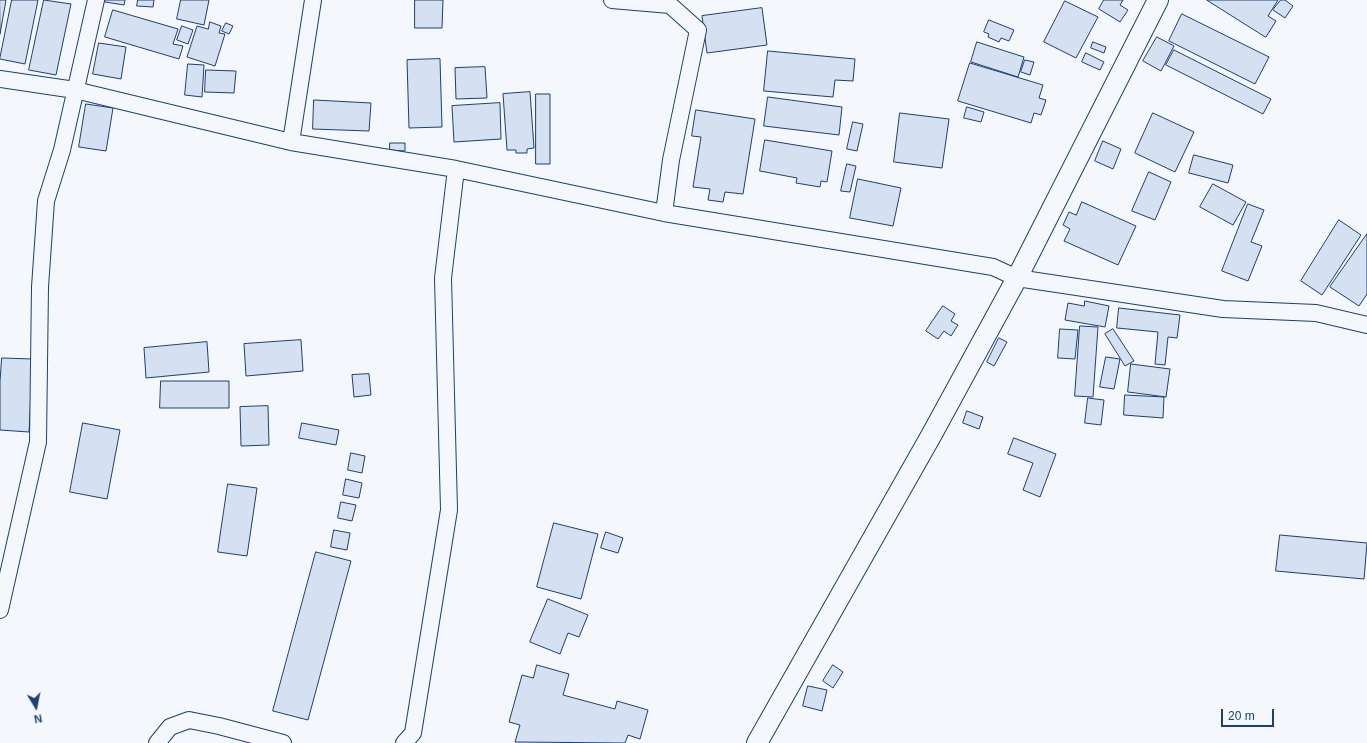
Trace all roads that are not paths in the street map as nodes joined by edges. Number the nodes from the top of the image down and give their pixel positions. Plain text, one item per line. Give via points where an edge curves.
1 (96, 0) edge
2 (313, 0) edge
3 (612, 0) edge
4 (1158, 0) edge
5 (0, 79) edge
6 (75, 90) junction
7 (291, 142) junction
8 (456, 169) junction
9 (664, 214) junction
10 (1018, 278) junction
11 (1367, 325) edge
12 (0, 610) edge
13 (157, 743) edge
14 (283, 743) edge
15 (404, 743) edge
16 (758, 743) edge

1 - 6 street
2 - 7 street
3 - 9 street via 670,6 698,30 671,160
4 - 10 street
5 - 6 street
6 - 7 street
6 - 12 street via 62,150 46,201 40,287 38,442
7 - 8 street
8 - 9 street
8 - 15 street via 443,278 450,510 413,733
9 - 10 street via 993,267
10 - 11 street via 1223,309 1316,313
10 - 16 street
13 - 14 street via 170,727 189,720

